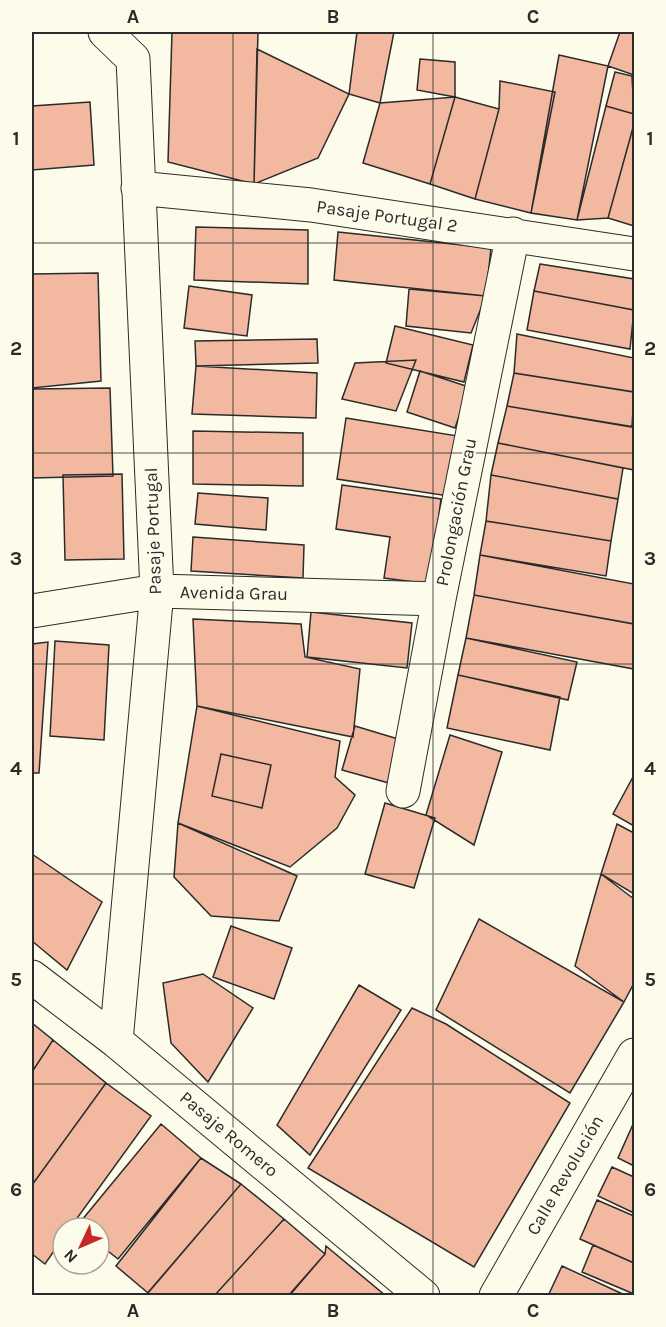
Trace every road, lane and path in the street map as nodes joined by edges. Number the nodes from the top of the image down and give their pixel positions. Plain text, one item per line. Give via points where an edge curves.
1 (105, 32) edge
2 (138, 188) junction
3 (513, 234) junction
4 (634, 254) edge
5 (157, 591) junction
6 (439, 598) junction
7 (32, 611) edge
8 (403, 791) dead end
9 (32, 977) edge
10 (116, 1041) junction
11 (634, 1055) edge
12 (423, 1296) edge
13 (496, 1296) edge

1 - 2 street, Pasaje Portugal via 133,59
2 - 3 street, Pasaje Portugal 2 via 310,205
2 - 5 street, Pasaje Portugal
3 - 4 street, Pasaje Portugal 2
3 - 6 street, Prolongación Grau
5 - 6 street, Avenida Grau
5 - 7 street, Avenida Grau
5 - 10 street, Pasaje Portugal
6 - 8 street, Prolongación Grau
9 - 10 street, Pasaje Romero
10 - 12 street, Pasaje Romero
11 - 13 street, Calle Revolución

